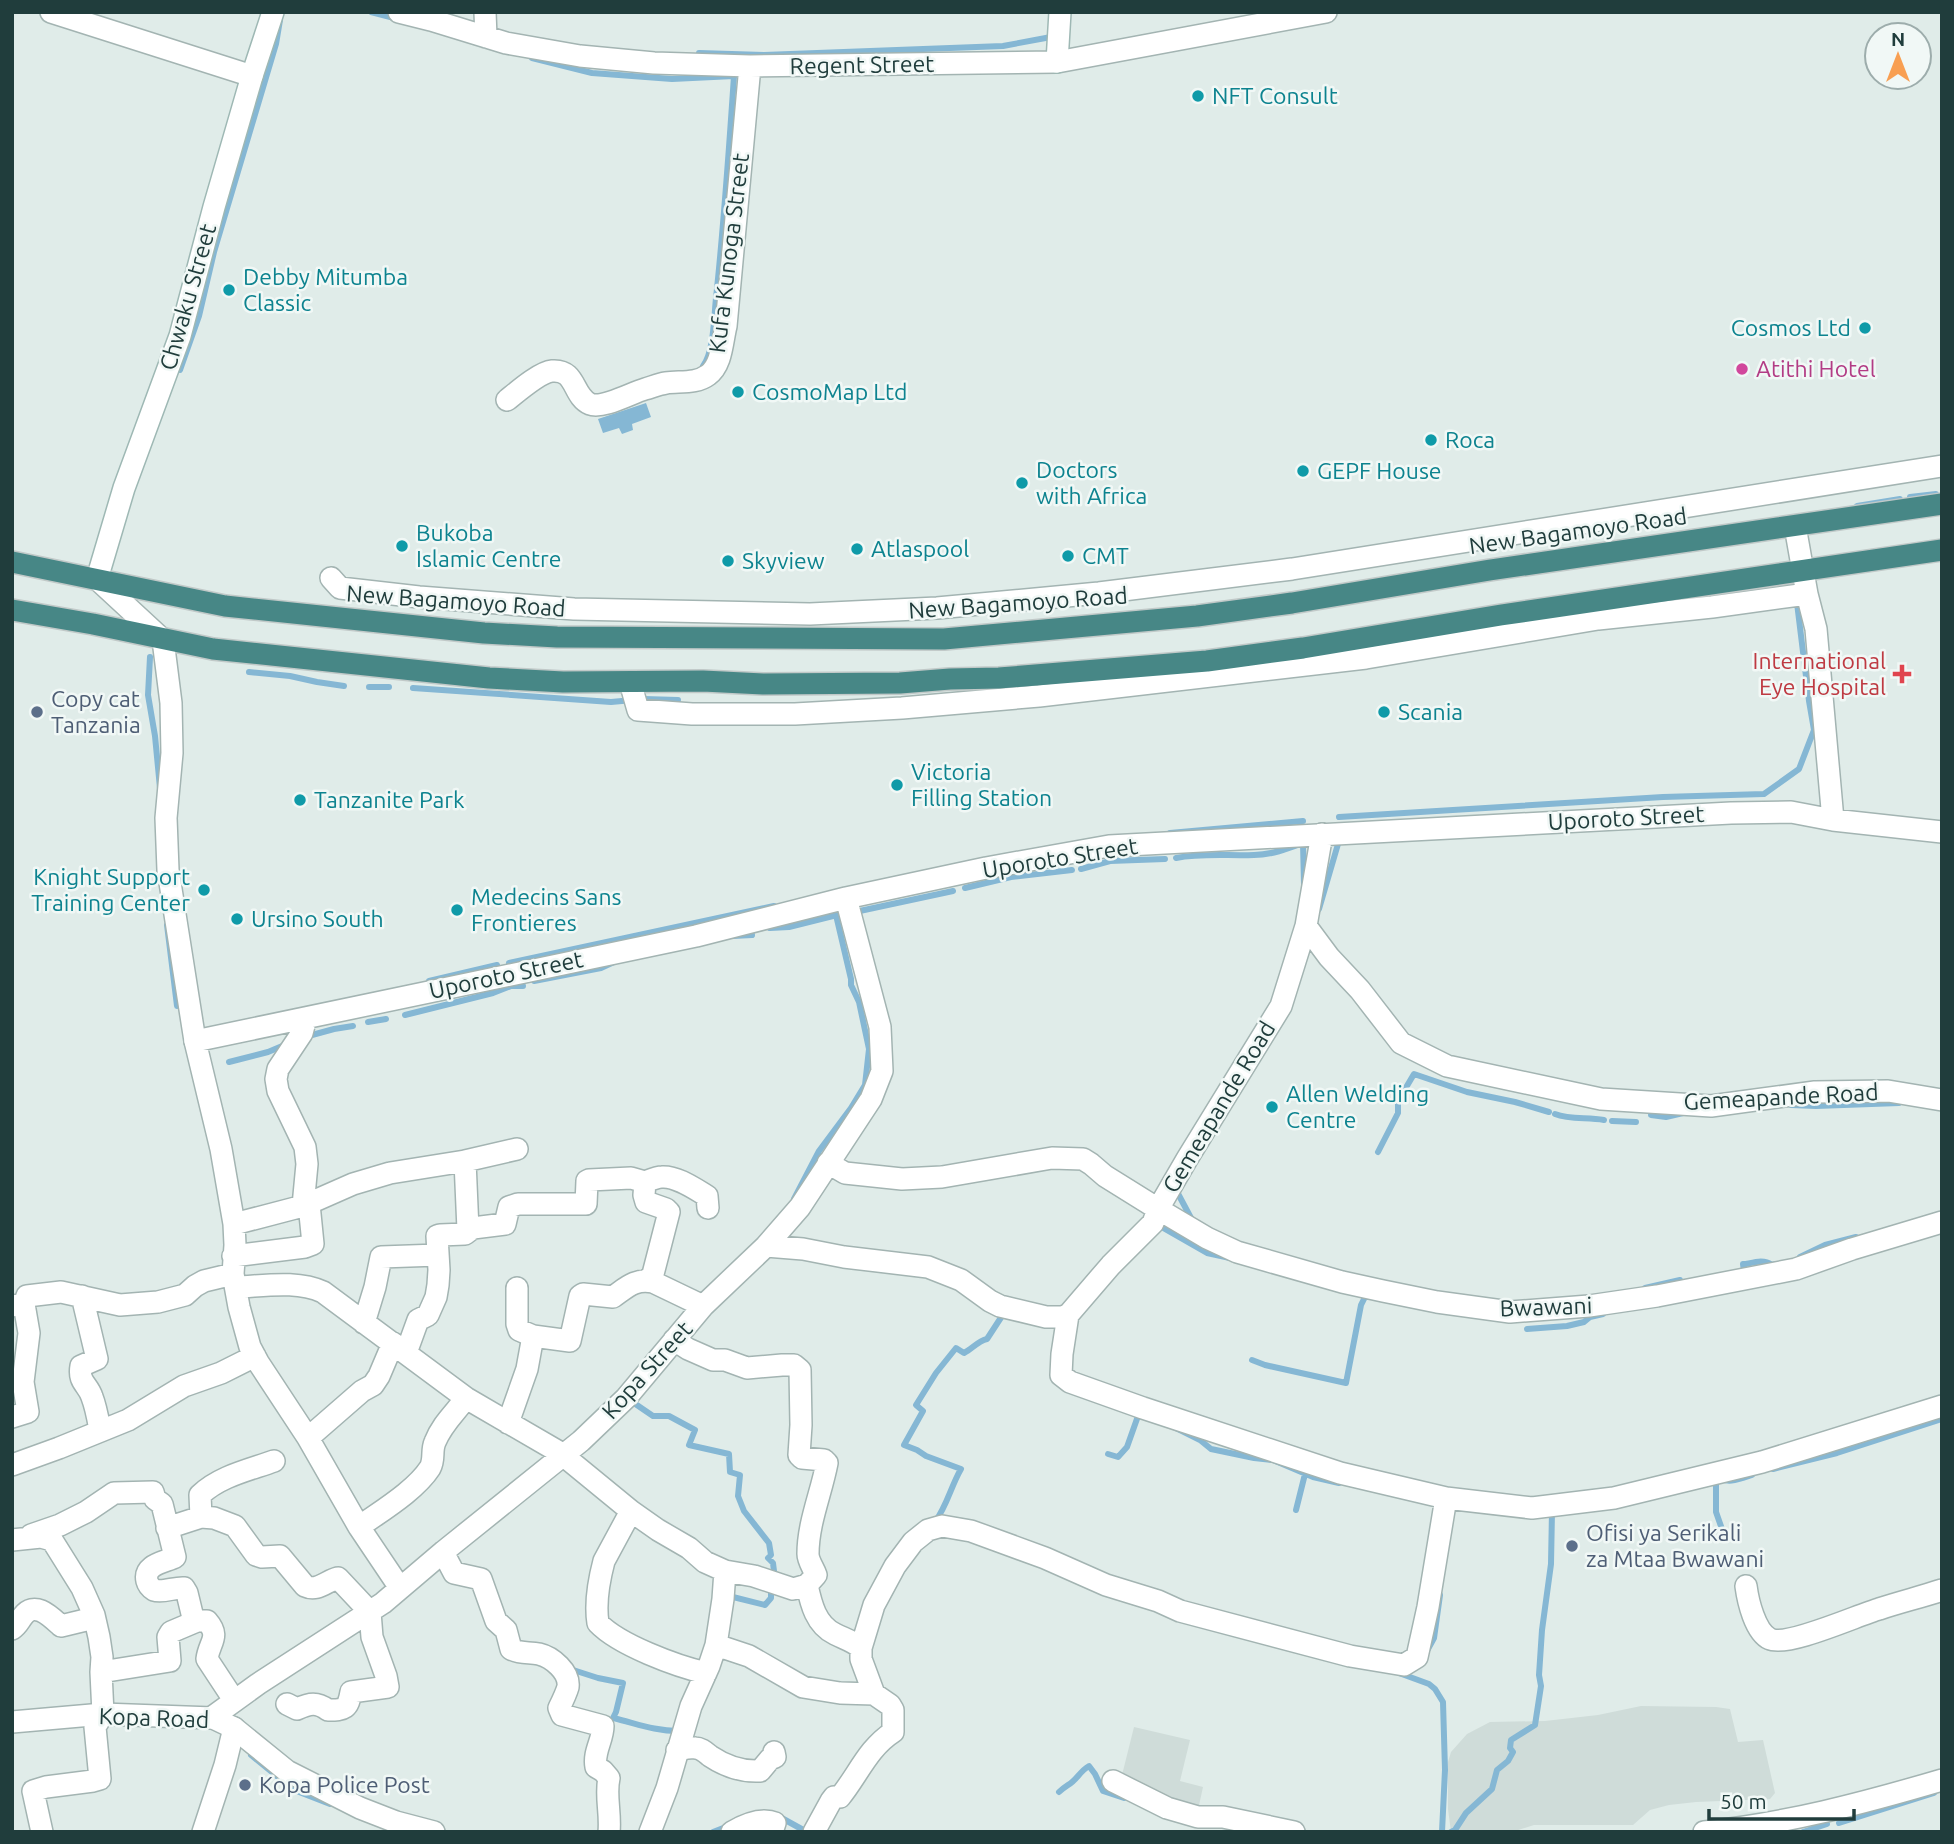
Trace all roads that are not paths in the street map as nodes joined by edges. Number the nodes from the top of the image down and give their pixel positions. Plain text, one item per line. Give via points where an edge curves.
1 (51, 12) edge
2 (273, 12) edge
3 (400, 12) edge
4 (485, 12) edge
5 (1060, 12) edge
6 (1326, 12) edge
7 (486, 37) junction
8 (1057, 62) junction
9 (750, 66) junction
10 (252, 76) junction
11 (507, 400) dead end
12 (1942, 466) edge
13 (1942, 503) edge
14 (1795, 526) junction
15 (1942, 550) edge
16 (12, 562) edge
17 (1803, 572) junction
18 (331, 578) dead end
19 (97, 579) junction
20 (1807, 594) junction
21 (12, 610) edge
22 (163, 640) junction
23 (630, 682) junction
24 (900, 683) junction
25 (902, 708) junction
26 (1833, 820) junction
27 (1942, 832) edge
28 (1322, 834) junction
29 (846, 898) junction
30 (1306, 926) junction
31 (306, 1018) junction
32 (195, 1041) junction
33 (1942, 1100) edge
34 (517, 1149) dead end
35 (465, 1161) junction
36 (828, 1163) junction
37 (645, 1182) junction
38 (306, 1205) junction
39 (708, 1208) dead end
40 (1157, 1209) junction
41 (1942, 1222) edge
42 (234, 1224) junction
43 (468, 1230) junction
44 (766, 1246) junction
45 (438, 1255) junction
46 (234, 1272) junction
47 (648, 1280) junction
48 (517, 1287) dead end
49 (82, 1296) junction
50 (18, 1305) edge
51 (703, 1306) junction
52 (1068, 1315) junction
53 (364, 1324) junction
54 (533, 1336) junction
55 (674, 1340) junction
56 (400, 1348) junction
57 (255, 1356) junction
58 (467, 1398) junction
59 (1942, 1406) edge
60 (12, 1417) edge
61 (508, 1423) junction
62 (100, 1430) junction
63 (308, 1438) junction
64 (563, 1455) junction
65 (274, 1461) dead end
66 (12, 1465) edge
67 (1446, 1497) junction
68 (631, 1511) junction
69 (201, 1517) junction
70 (359, 1527) junction
71 (167, 1528) junction
72 (16, 1538) edge
73 (443, 1552) junction
74 (724, 1571) junction
75 (807, 1585) junction
76 (1746, 1586) dead end
77 (400, 1588) junction
78 (1942, 1591) edge
79 (370, 1612) junction
80 (94, 1618) junction
81 (194, 1622) junction
82 (12, 1629) edge
83 (716, 1645) junction
84 (861, 1648) junction
85 (101, 1672) junction
86 (706, 1673) junction
87 (874, 1694) junction
88 (234, 1700) junction
89 (287, 1704) dead end
90 (103, 1714) junction
91 (211, 1718) junction
92 (12, 1722) edge
93 (234, 1728) junction
94 (677, 1750) junction
95 (774, 1752) dead end
96 (1942, 1780) edge
97 (1113, 1781) dead end
98 (42, 1832) edge
99 (203, 1832) edge
100 (434, 1832) edge
101 (609, 1832) edge
102 (650, 1832) edge
103 (716, 1832) edge
104 (725, 1832) edge
105 (732, 1832) edge
106 (772, 1832) edge
107 (814, 1832) edge
108 (1294, 1832) edge
109 (1704, 1832) edge

1 - 10 street
2 - 10 street, Chwaku Street
3 - 7 street, Regent Street
4 - 7 street
5 - 8 street
6 - 8 street, Regent Street
7 - 9 street, Regent Street via 580,56 654,64
8 - 9 street, Regent Street
9 - 11 street, Kufa Kunoga Street via 726,326 715,368 701,379 664,383 600,405 587,402 573,379 552,371
10 - 19 street, Chwaku Street via 180,336 124,488
12 - 18 street via 1292,569 937,608 810,614 574,609 340,588
13 - 14 highway, New Bagamoyo Road
14 - 17 street
14 - 19 highway, New Bagamoyo Road via 1197,616 944,639 484,633 225,606
15 - 17 highway
16 - 19 highway, New Bagamoyo Road
17 - 20 street
17 - 24 highway via 1207,661
19 - 22 street
20 - 25 street via 1598,619 1367,657
20 - 26 street via 1816,629
21 - 22 highway
22 - 23 highway via 226,651 489,678
22 - 32 street via 172,703 168,870
23 - 24 highway
23 - 25 street via 638,710 796,714
24 - 25 street
26 - 27 street, Uporoto Street
26 - 28 street, Uporoto Street via 1790,812 1731,813
28 - 29 street, Uporoto Street via 1109,846
28 - 30 street, Gemeapande Road
29 - 31 street, Uporoto Street via 696,936
29 - 36 street, Kopa Street via 880,1027 883,1071 871,1099
30 - 33 street, Gemeapande Road via 1401,1043 1447,1066 1601,1099 1711,1106 1815,1092 1888,1091
30 - 40 street, Gemeapande Road via 1281,1006
31 - 32 street, Uporoto Street
31 - 38 street via 276,1079 305,1147
32 - 42 street
34 - 35 street
35 - 38 street via 390,1173
35 - 43 street
36 - 40 street, Bwawani via 845,1173 902,1179 1072,1158 1088,1162
36 - 44 street, Kopa Street via 800,1207
37 - 39 street via 670,1178 707,1196
37 - 43 street via 589,1180 586,1204 517,1204 509,1207 505,1224
37 - 47 street via 646,1202 669,1212
38 - 42 street
38 - 46 street via 313,1244
40 - 41 street, Bwawani via 1207,1238 1272,1263 1383,1291 1510,1312 1589,1307 1796,1269
40 - 52 street, Gemeapande Road via 1153,1223
42 - 46 street
43 - 45 street via 437,1236
44 - 51 street, Kopa Street
44 - 52 street via 928,1267 961,1279 1000,1306 1046,1317
45 - 53 street via 380,1258
45 - 56 street via 433,1305
46 - 49 street via 158,1302 120,1305
46 - 53 street via 323,1292
46 - 57 street via 245,1332
47 - 51 street
47 - 54 street via 627,1285 614,1297 580,1296 570,1340
48 - 54 street via 517,1324 519,1330
49 - 50 street via 49,1292 27,1296
49 - 62 street via 97,1359 81,1366 80,1374 93,1398
50 - 60 street via 29,1333 23,1382 28,1412
51 - 55 street, Kopa Street
52 - 67 street via 1060,1367 1061,1375 1070,1382 1340,1473
53 - 56 street
54 - 61 street
55 - 64 street, Kopa Street via 626,1398
55 - 75 street via 713,1360 747,1368 794,1365 800,1370 799,1455 827,1463 812,1514 807,1555 816,1575
56 - 58 street
56 - 63 street via 373,1385
57 - 62 street via 184,1386
57 - 63 street
58 - 61 street
58 - 70 street via 440,1430 433,1444 434,1459 423,1476
59 - 67 street via 1762,1462 1614,1499 1532,1508
61 - 64 street
62 - 66 street
63 - 70 street
64 - 68 street
64 - 73 street, Kopa Street
65 - 69 street via 208,1487 200,1495
67 - 84 street via 1417,1657 1404,1665 1350,1656 1180,1611 971,1531 942,1526 913,1542 895,1566 874,1605
68 - 74 street
68 - 86 street via 604,1561 598,1623 638,1649
69 - 71 street
69 - 79 street via 235,1526 256,1555 280,1556 309,1588 341,1580
70 - 77 street
71 - 72 street via 162,1504 153,1492 122,1491 86,1512
71 - 81 street via 175,1557 150,1569 147,1583 156,1590 184,1588
72 - 80 street via 52,1540 82,1588
73 - 77 street, Kopa Street
73 - 101 street via 454,1573 481,1579 511,1649 550,1657 565,1676 567,1689 559,1708 562,1715 603,1726 594,1763 609,1778
74 - 75 street via 793,1589
74 - 83 street
75 - 84 street via 815,1614 833,1633
76 - 78 street via 1749,1605 1762,1633 1771,1640 1812,1633
77 - 79 street, Kopa Street
79 - 88 street, Kopa Street
79 - 89 street via 372,1637 387,1687 351,1692 344,1709 328,1710 313,1703 297,1709
80 - 82 street via 61,1626 34,1609
80 - 85 street
81 - 85 street via 169,1635 170,1661
81 - 88 street via 212,1626 215,1637 207,1659
83 - 86 street
83 - 87 street via 749,1656 803,1687
84 - 87 street via 863,1668
85 - 90 street
86 - 94 street
87 - 107 street via 893,1710 893,1732 869,1753 840,1797 834,1797
88 - 91 street, Kopa Street
90 - 91 street, Kopa Road
90 - 92 street, Kopa Road
90 - 98 street via 95,1727 100,1779 33,1791
91 - 93 street, Kopa Road
93 - 99 street
93 - 100 street, Kopa Road via 287,1771 360,1808
94 - 95 street via 693,1747 737,1769 754,1771 775,1757
94 - 102 street
96 - 109 street via 1777,1822
97 - 108 street via 1167,1808 1198,1817 1223,1817
103 - 104 street
105 - 106 street via 753,1822 769,1821 775,1824

